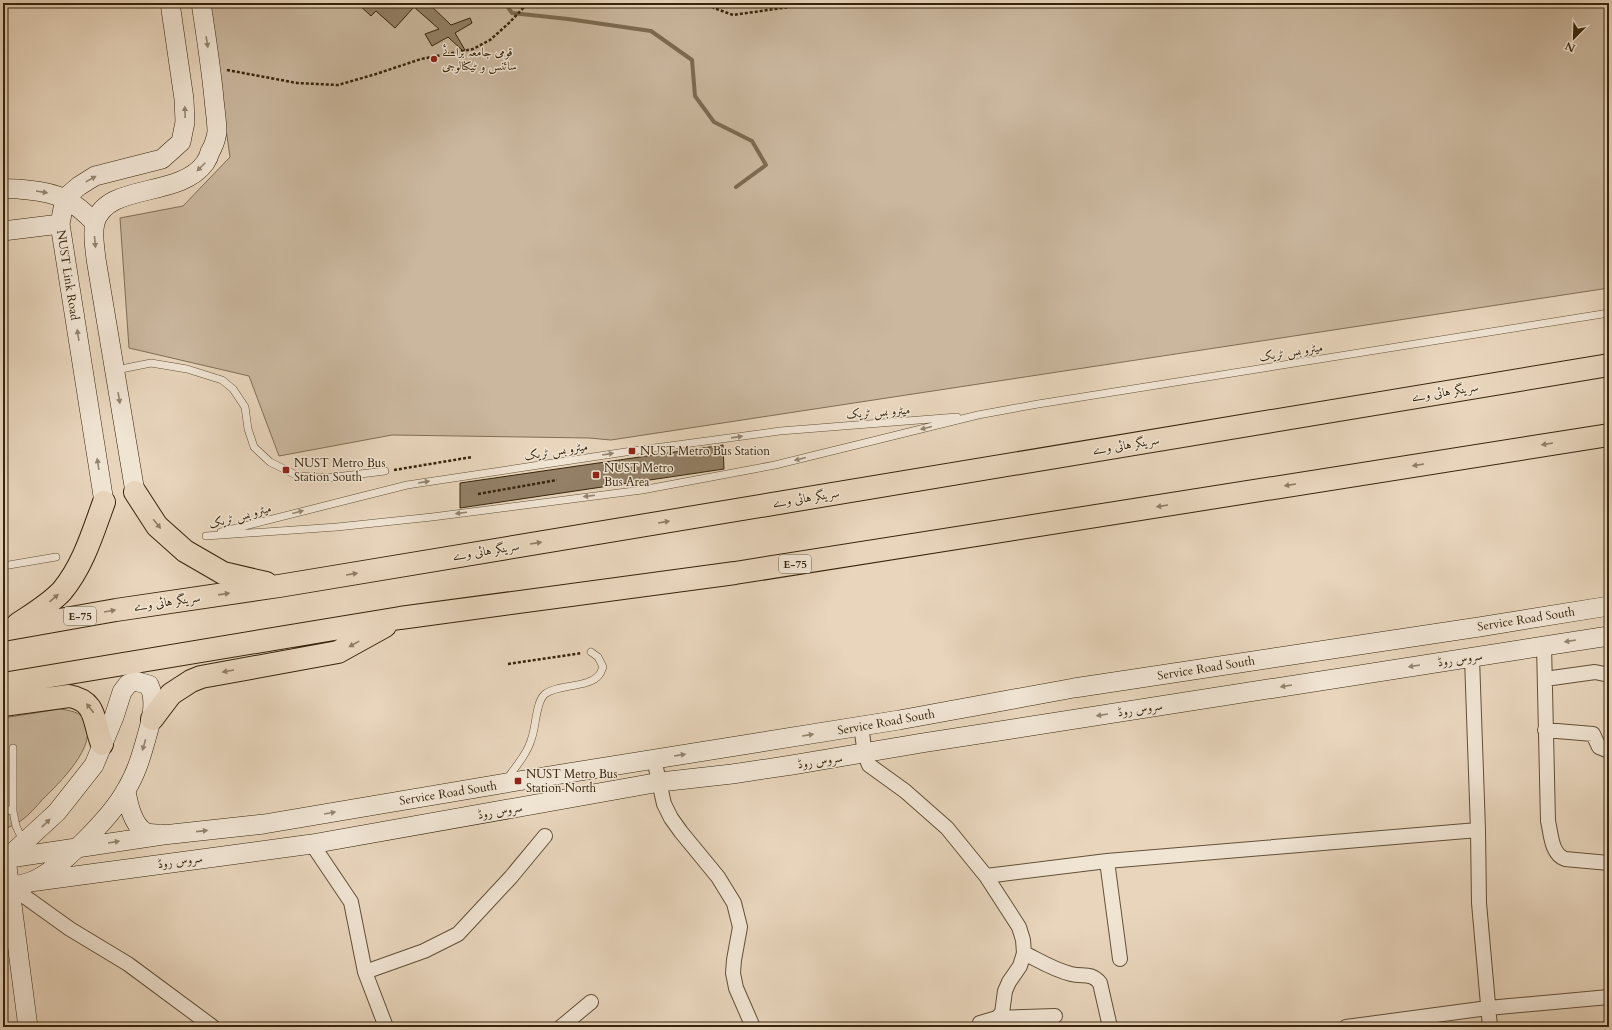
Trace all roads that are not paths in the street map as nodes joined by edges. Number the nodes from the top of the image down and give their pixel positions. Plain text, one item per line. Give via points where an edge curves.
1 (170, 3) edge
2 (201, 3) edge
3 (3, 189) edge
4 (65, 198) junction
5 (96, 222) junction
6 (60, 224) junction
7 (3, 231) edge
8 (1609, 313) edge
9 (1609, 365) edge
10 (115, 371) junction
11 (978, 415) junction
12 (1609, 435) edge
13 (384, 471) road end
14 (135, 492) joint
15 (104, 502) joint
16 (56, 557) dead end
17 (3, 566) edge
18 (279, 586) junction
19 (1609, 606) edge
20 (400, 618) junction
21 (7, 629) edge
22 (1609, 636) edge
23 (1544, 646) junction
24 (591, 652) road end
25 (1472, 658) junction
26 (1609, 675) edge
27 (1545, 679) junction
28 (3, 684) edge
29 (3, 705) edge
30 (152, 713) junction
31 (861, 726) junction
32 (1545, 730) junction
33 (784, 739) junction
34 (102, 744) junction
35 (13, 748) dead end
36 (1609, 751) edge
37 (864, 754) junction
38 (654, 759) junction
39 (792, 765) junction
40 (660, 782) junction
41 (504, 784) junction
42 (126, 791) junction
43 (3, 809) edge
44 (13, 811) junction
45 (1478, 830) junction
46 (163, 835) junction
47 (545, 836) dead end
48 (24, 843) junction
49 (312, 844) junction
50 (77, 848) junction
51 (5, 859) edge
52 (1108, 861) junction
53 (1609, 863) edge
54 (986, 876) junction
55 (30, 882) junction
56 (7, 887) edge
57 (1024, 953) junction
58 (1120, 959) dead end
59 (365, 972) junction
60 (1609, 997) edge
61 (591, 1002) dead end
62 (1488, 1008) junction
63 (1054, 1016) dead end
64 (997, 1018) junction
65 (28, 1027) edge
66 (213, 1027) edge
67 (386, 1027) edge
68 (561, 1027) edge
69 (753, 1027) edge
70 (980, 1027) edge
71 (1110, 1027) edge
72 (1346, 1027) edge
73 (1490, 1027) edge

4 -> 1 main road via 95,176 162,159 181,142 185,122 184,99
2 -> 5 main road via 217,133 205,164 177,183 127,195 110,202 100,212
3 -> 4 main road via 44,191
4 - 5 main road via 80,207
4 - 6 main road, NUST Link Road
5 -> 10 main road via 96,259
6 - 7 main road
15 -> 6 main road, NUST Link Road
8 - 11 lane, میٹرو بس ٹریک
18 -> 9 highway, سرینگر ہائی وے / E-75
10 - 13 lane via 151,363 187,369 222,380 233,389 244,407 254,448 270,462 298,476 327,478
10 -> 14 main road
11 -> 11 lane, میٹرو بس ٹریک via 775,465 642,490 432,517 337,527 206,536 407,485 780,431
12 -> 20 highway, E-75 via 734,573
14 -> 18 highway via 157,526 185,551 223,574
21 -> 15 highway via 41,609 62,591 90,541
16 - 17 lane
21 -> 18 highway, سرینگر ہائی وے / E-75
19 - 31 main road, Service Road South via 1074,688
20 - 28 highway, E-75
20 -> 30 highway via 338,652 201,676 172,694
22 -> 23 main road, سروس روڈ
23 - 25 main road, سروس روڈ
23 - 27 street
24 - 41 lane via 598,657 602,667 600,675 591,681 544,694 532,738
25 -> 37 main road, سروس روڈ via 1040,724
25 - 45 street
26 - 27 street via 1595,672
27 - 32 street
34 -> 29 highway via 92,708 77,697
30 - 34 main road via 153,692 149,685 136,681 128,684 122,692
30 -> 42 main road via 137,768
33 -> 31 main road, Service Road South
31 - 37 street
32 - 36 street via 1593,734 1599,747
32 - 53 street via 1548,820 1553,846 1561,858
38 -> 33 main road, Service Road South
33 - 39 main road
48 -> 34 main road via 71,795 94,764
35 - 44 lane
37 - 39 main road, سروس روڈ
37 - 54 street via 869,765 905,791 947,828
38 - 40 street
38 - 41 main road, Service Road South
39 - 40 main road, سروس روڈ
40 - 49 main road, سروس روڈ
40 - 69 street via 664,804 671,818 718,877 734,903 740,927 733,973 736,988
46 -> 41 main road, Service Road South via 264,824
42 - 46 main road via 135,820 145,832
42 - 50 main road
43 - 44 lane
44 - 48 lane via 16,826
45 - 52 street
45 - 62 street via 1479,903
50 -> 46 main road, Service Road South
47 - 59 street via 458,934 424,951
48 - 51 main road
49 - 55 main road, سروس روڈ
49 - 59 street via 351,902
50 - 51 main road, Service Road South
50 - 55 main road
51 - 56 main road
52 - 54 street
52 - 58 street
54 - 57 street via 1019,928
55 - 56 main road, سروس روڈ
56 - 65 main road
56 - 66 street via 128,964
57 - 64 street via 1020,966 1005,991 1003,1010
57 - 71 street via 1058,970 1096,978 1100,983
59 - 67 street
60 - 62 street
61 - 68 street
62 - 72 street
62 - 73 street
63 - 64 street
64 - 70 street via 983,1021

